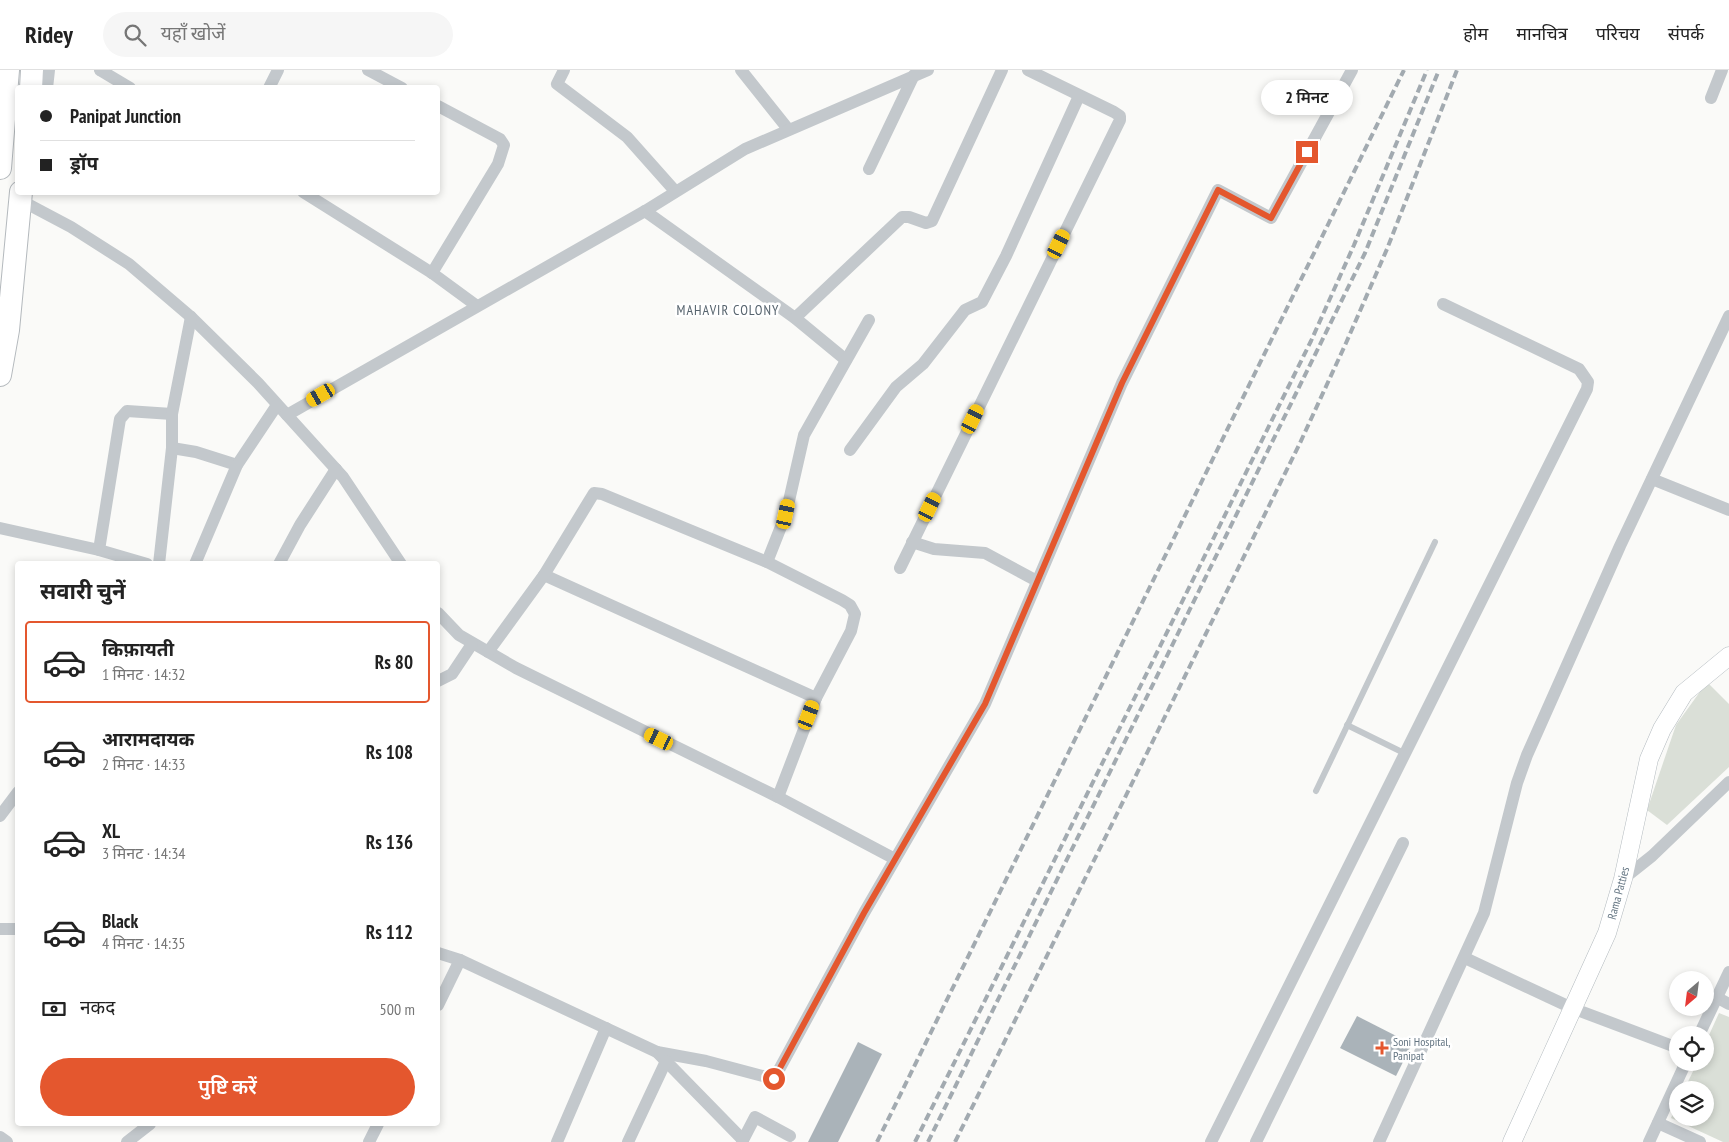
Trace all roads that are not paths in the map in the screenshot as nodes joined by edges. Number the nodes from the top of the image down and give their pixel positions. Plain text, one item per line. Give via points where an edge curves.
1 (8, 70) edge
2 (32, 70) edge
3 (49, 70) edge
4 (100, 70) edge
5 (278, 70) edge
6 (368, 70) edge
7 (564, 70) edge
8 (741, 70) edge
9 (928, 70) edge
10 (1002, 70) edge
11 (1028, 70) edge
12 (1352, 70) edge
13 (1722, 70) edge
14 (914, 75) junction
15 (31, 85) edge
16 (47, 85) edge
17 (125, 85) edge
18 (270, 85) edge
19 (396, 85) edge
20 (1079, 96) junction
21 (1711, 98) dead end
22 (440, 107) edge
23 (788, 129) junction
24 (0, 168) edge
25 (869, 170) dead end
26 (675, 191) junction
27 (308, 195) edge
28 (26, 197) edge
29 (646, 211) junction
30 (432, 273) junction
31 (1443, 304) dead end
32 (477, 306) junction
33 (1729, 316) edge
34 (191, 317) junction
35 (795, 318) junction
36 (870, 320) dead end
37 (846, 360) junction
38 (0, 375) edge
39 (278, 405) junction
40 (172, 414) junction
41 (286, 415) junction
42 (172, 448) junction
43 (850, 450) dead end
44 (237, 465) junction
45 (336, 469) junction
46 (1652, 479) junction
47 (1729, 510) edge
48 (0, 528) edge
49 (912, 542) junction
50 (1435, 542) dead end
51 (99, 550) junction
52 (136, 561) edge
53 (159, 561) edge
54 (197, 561) edge
55 (281, 561) edge
56 (399, 561) edge
57 (767, 562) junction
58 (900, 568) dead end
59 (544, 575) junction
60 (1037, 581) junction
61 (440, 615) edge
62 (472, 644) junction
63 (488, 652) junction
64 (1729, 656) edge
65 (440, 679) edge
66 (816, 698) junction
67 (1347, 725) junction
68 (1406, 754) junction
69 (1729, 782) edge
70 (1316, 791) dead end
71 (15, 796) edge
72 (778, 797) junction
73 (0, 816) edge
74 (1403, 843) dead end
75 (895, 860) junction
76 (1623, 879) junction
77 (0, 929) edge
78 (15, 929) edge
79 (440, 954) edge
80 (1465, 958) junction
81 (460, 960) junction
82 (1729, 972) edge
83 (1716, 997) junction
84 (440, 1001) edge
85 (1729, 1004) edge
86 (1572, 1008) junction
87 (1703, 1026) edge
88 (606, 1028) junction
89 (1669, 1045) edge
90 (661, 1056) junction
91 (1682, 1071) edge
92 (1658, 1123) junction
93 (147, 1126) edge
94 (377, 1126) edge
95 (790, 1136) dead end
96 (0, 1137) edge
97 (743, 1141) edge
98 (7, 1142) edge
99 (127, 1142) edge
100 (369, 1142) edge
101 (557, 1142) edge
102 (628, 1142) edge
103 (1211, 1142) edge
104 (1256, 1142) edge
105 (1379, 1142) edge
106 (1512, 1142) edge
107 (1649, 1142) edge
108 (1700, 1142) edge

1 - 24 highway
2 - 15 highway
3 - 16 street
4 - 17 street
5 - 18 street
6 - 19 street
7 - 26 street via 557,84 627,137
8 - 23 street
9 - 14 street
10 - 35 street via 932,221 926,223 909,216 902,218
11 - 20 street
12 - 60 street via 1271,218 1218,190 1122,383
13 - 21 street
14 - 23 street
14 - 25 street
20 - 43 street via 982,302 965,310 923,364 896,387
20 - 49 street via 1114,112 1120,120
22 - 30 street via 500,139 504,145 498,164
23 - 26 street via 745,149
26 - 29 street
27 - 30 street
28 - 34 street via 129,264
28 - 38 highway
29 - 32 street
29 - 35 street
30 - 32 street
31 - 68 street via 1580,369 1588,382
32 - 41 street
33 - 46 street
34 - 39 street
34 - 40 street
35 - 37 street
36 - 37 street
37 - 57 street via 804,435 786,514
39 - 41 street
39 - 44 street
40 - 42 street
40 - 51 street via 128,411 120,419
41 - 45 street
42 - 44 street
42 - 53 street
44 - 54 street
45 - 55 street
45 - 56 street
46 - 47 street
46 - 80 street via 1527,755 1517,782 1484,913
48 - 51 street
49 - 58 street
49 - 60 street via 934,549 985,553
50 - 67 lane
51 - 52 street
57 - 59 street via 594,493
57 - 66 street via 842,600 855,614 851,630
59 - 63 street
59 - 66 street
60 - 75 street via 985,704
61 - 62 street via 458,635
62 - 63 street
62 - 65 street via 452,674
63 - 72 street
64 - 76 street, Rama Patties via 1684,693 1662,729 1649,759
66 - 72 street
67 - 68 lane
67 - 70 lane
68 - 103 street
69 - 76 street via 1652,856
71 - 73 street
72 - 75 street
74 - 104 street
75 - 90 street via 774,1079 706,1061
76 - 86 street, Rama Patties via 1608,933
77 - 78 street
79 - 81 street
80 - 86 street
80 - 105 street
81 - 84 street
81 - 88 street
82 - 83 street
83 - 85 street
83 - 87 street
86 - 89 street
86 - 106 street, Rama Patties
88 - 90 street
88 - 101 street
90 - 97 street
90 - 102 street
91 - 92 street
92 - 107 street
92 - 108 street
93 - 99 street
94 - 100 street
95 - 97 street via 755,1117
96 - 98 street

